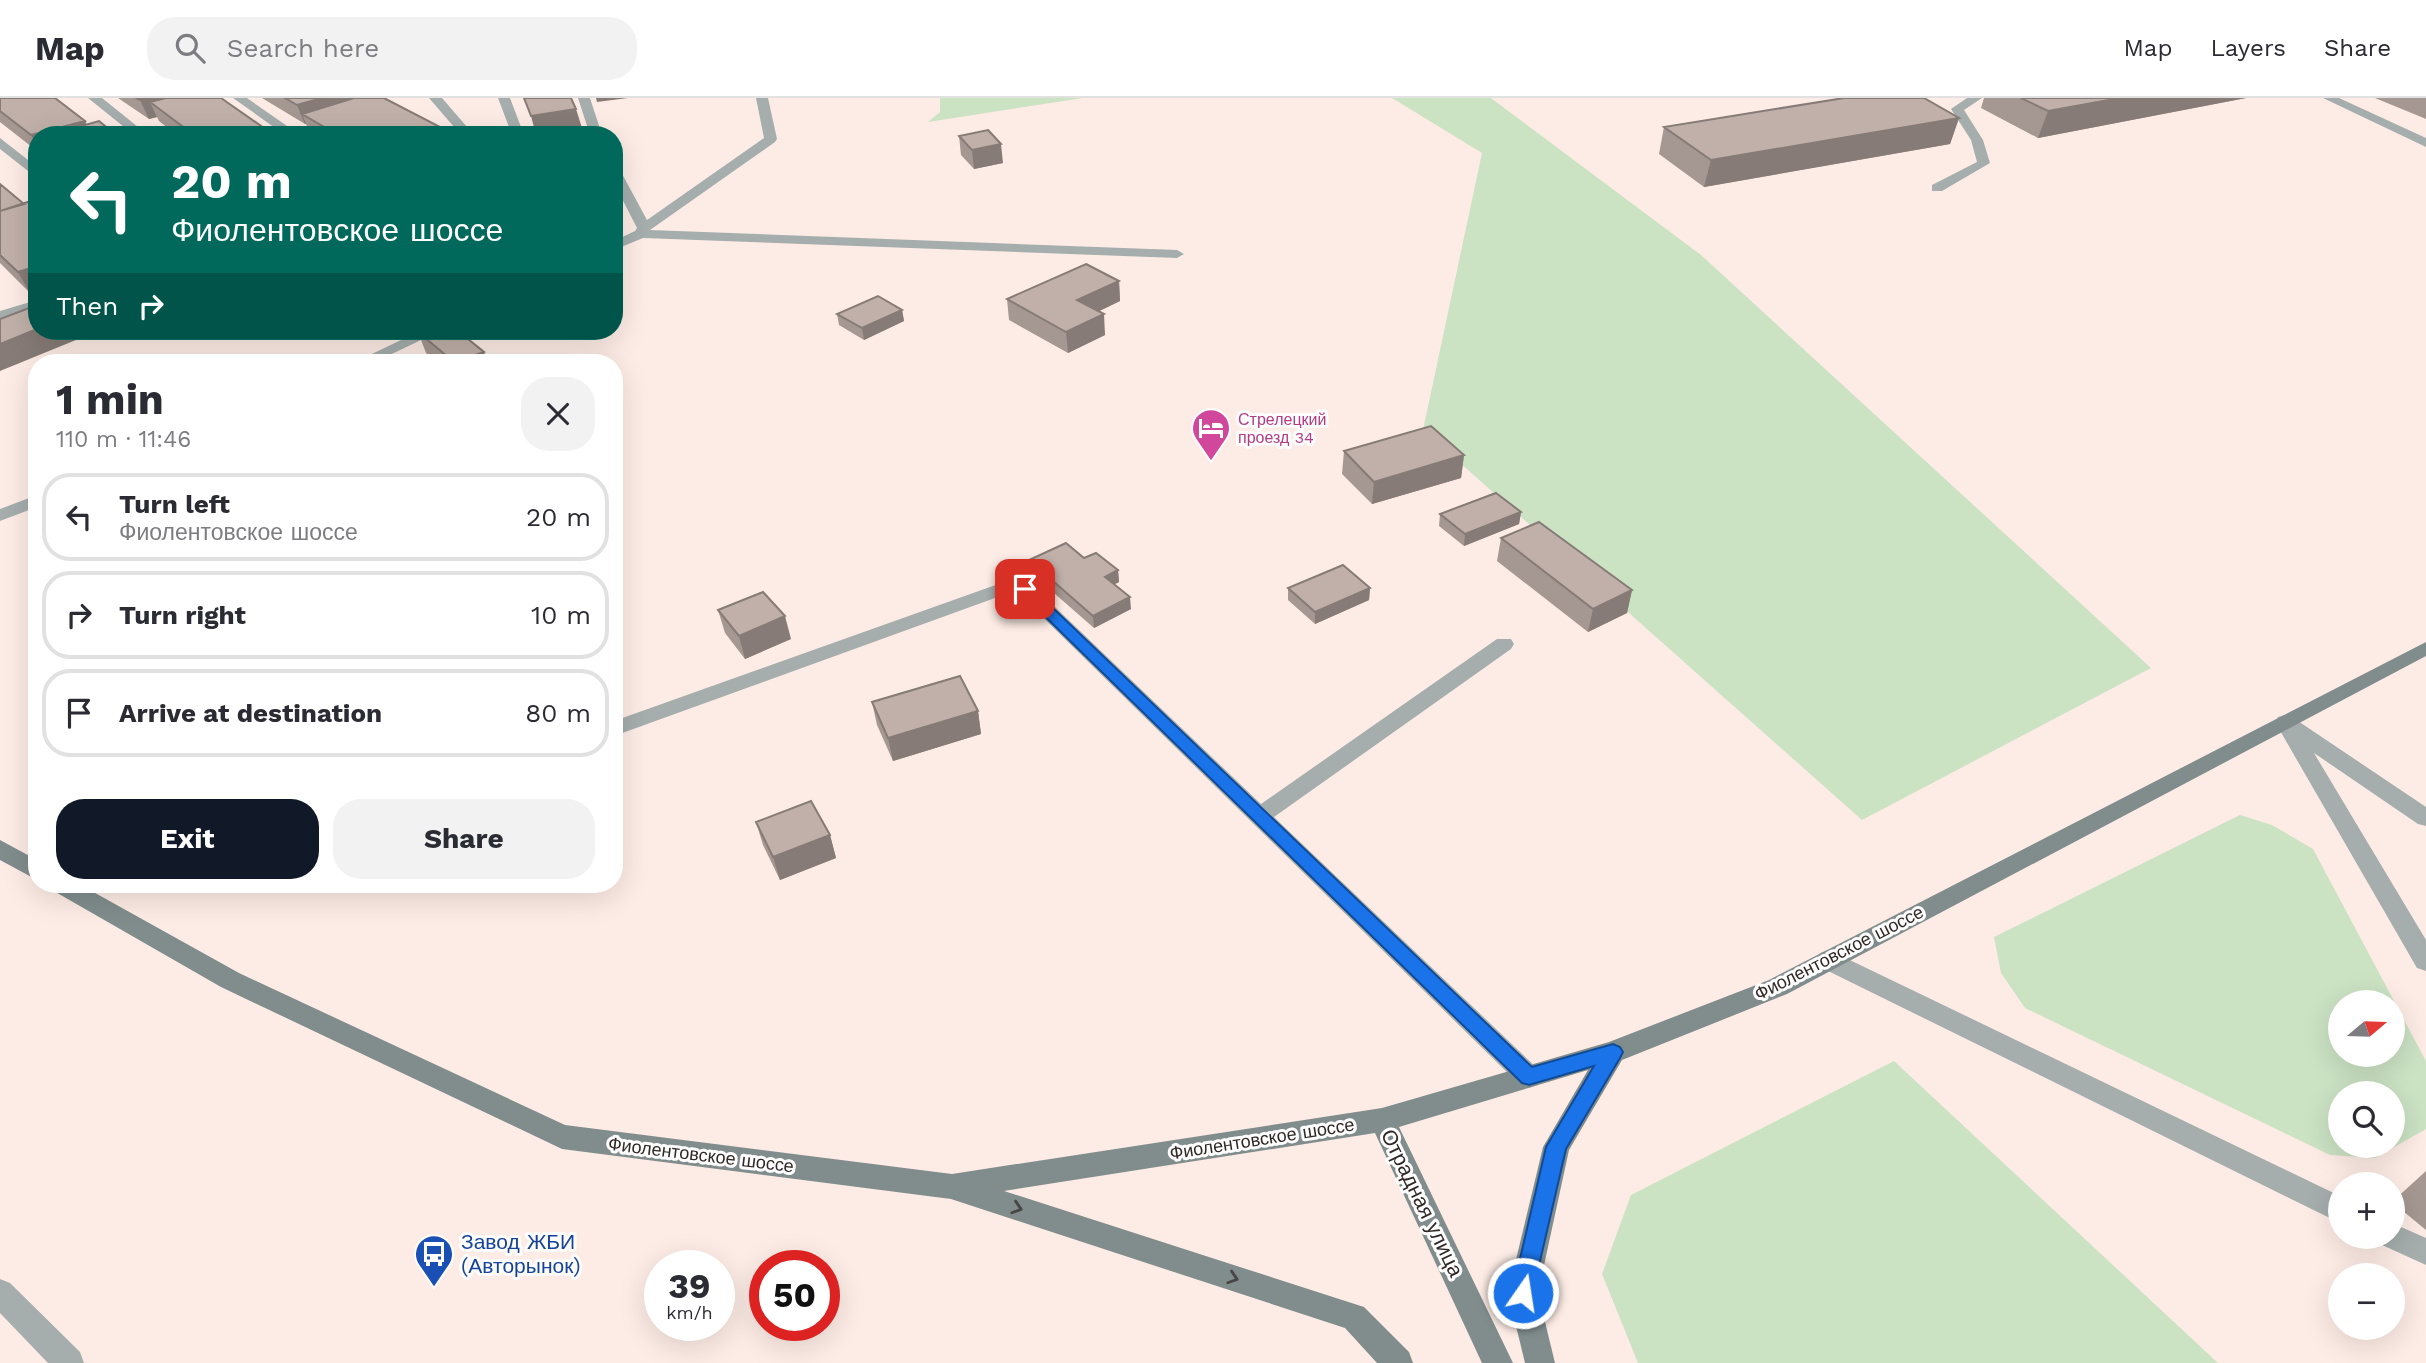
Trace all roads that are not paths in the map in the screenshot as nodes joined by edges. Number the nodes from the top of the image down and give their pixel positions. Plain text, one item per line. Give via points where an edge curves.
1 (94, 98) edge
2 (239, 98) edge
3 (435, 98) edge
4 (504, 98) edge
5 (584, 98) edge
6 (762, 98) edge
7 (1976, 98) edge
8 (2329, 98) edge
9 (130, 126) edge
10 (281, 126) edge
11 (460, 126) edge
12 (515, 126) edge
13 (593, 126) edge
14 (0, 142) edge
15 (2426, 143) edge
16 (28, 166) edge
17 (1937, 188) dead end
18 (623, 189) edge
19 (643, 231) junction
20 (623, 241) edge
21 (1177, 254) dead end
22 (0, 295) edge
23 (28, 307) edge
24 (16, 311) junction
25 (0, 316) edge
26 (412, 340) edge
27 (381, 354) edge
28 (28, 504) edge
29 (0, 516) edge
30 (1504, 644) dead end
31 (2426, 648) edge
32 (2285, 723) junction
33 (623, 726) edge
34 (1259, 816) junction
35 (2426, 818) edge
36 (1, 852) edge
37 (28, 866) edge
38 (76, 893) edge
39 (1829, 960) junction
40 (2426, 961) edge
41 (1613, 1052) junction
42 (1529, 1077) junction
43 (1382, 1120) junction
44 (952, 1187) junction
45 (2328, 1204) edge
46 (2405, 1242) edge
47 (2426, 1252) edge
48 (0, 1293) edge
49 (69, 1363) edge
50 (1398, 1363) edge
51 (1497, 1363) edge
52 (1540, 1363) edge

1 - 9 street
2 - 10 street
3 - 11 street
4 - 12 street
5 - 13 street
6 - 19 street via 771,139
7 - 17 street via 1956,108 1977,140 1984,163
8 - 15 street
14 - 16 street
18 - 19 street
19 - 20 street
19 - 21 street
22 - 24 street
23 - 24 street
24 - 25 street
26 - 27 street
28 - 29 street
30 - 34 street
31 - 32 main road, Фиолентовское шоссе
32 - 35 street
32 - 39 main road, Фиолентовское шоссе
32 - 40 street
33 - 34 street via 1004,588 1025,589
34 - 42 street
36 - 37 main road
38 - 44 main road, Фиолентовское шоссе via 230,980 562,1137
39 - 41 main road, Фиолентовское шоссе via 1778,987
39 - 45 street
41 - 42 main road, Фиолентовское шоссе
41 - 52 main road via 1556,1147 1523,1293
42 - 43 main road, Фиолентовское шоссе
43 - 44 main road, Фиолентовское шоссе
43 - 51 main road, Отрадная улица
44 -> 50 main road via 1354,1317
46 - 47 street
48 - 49 street

